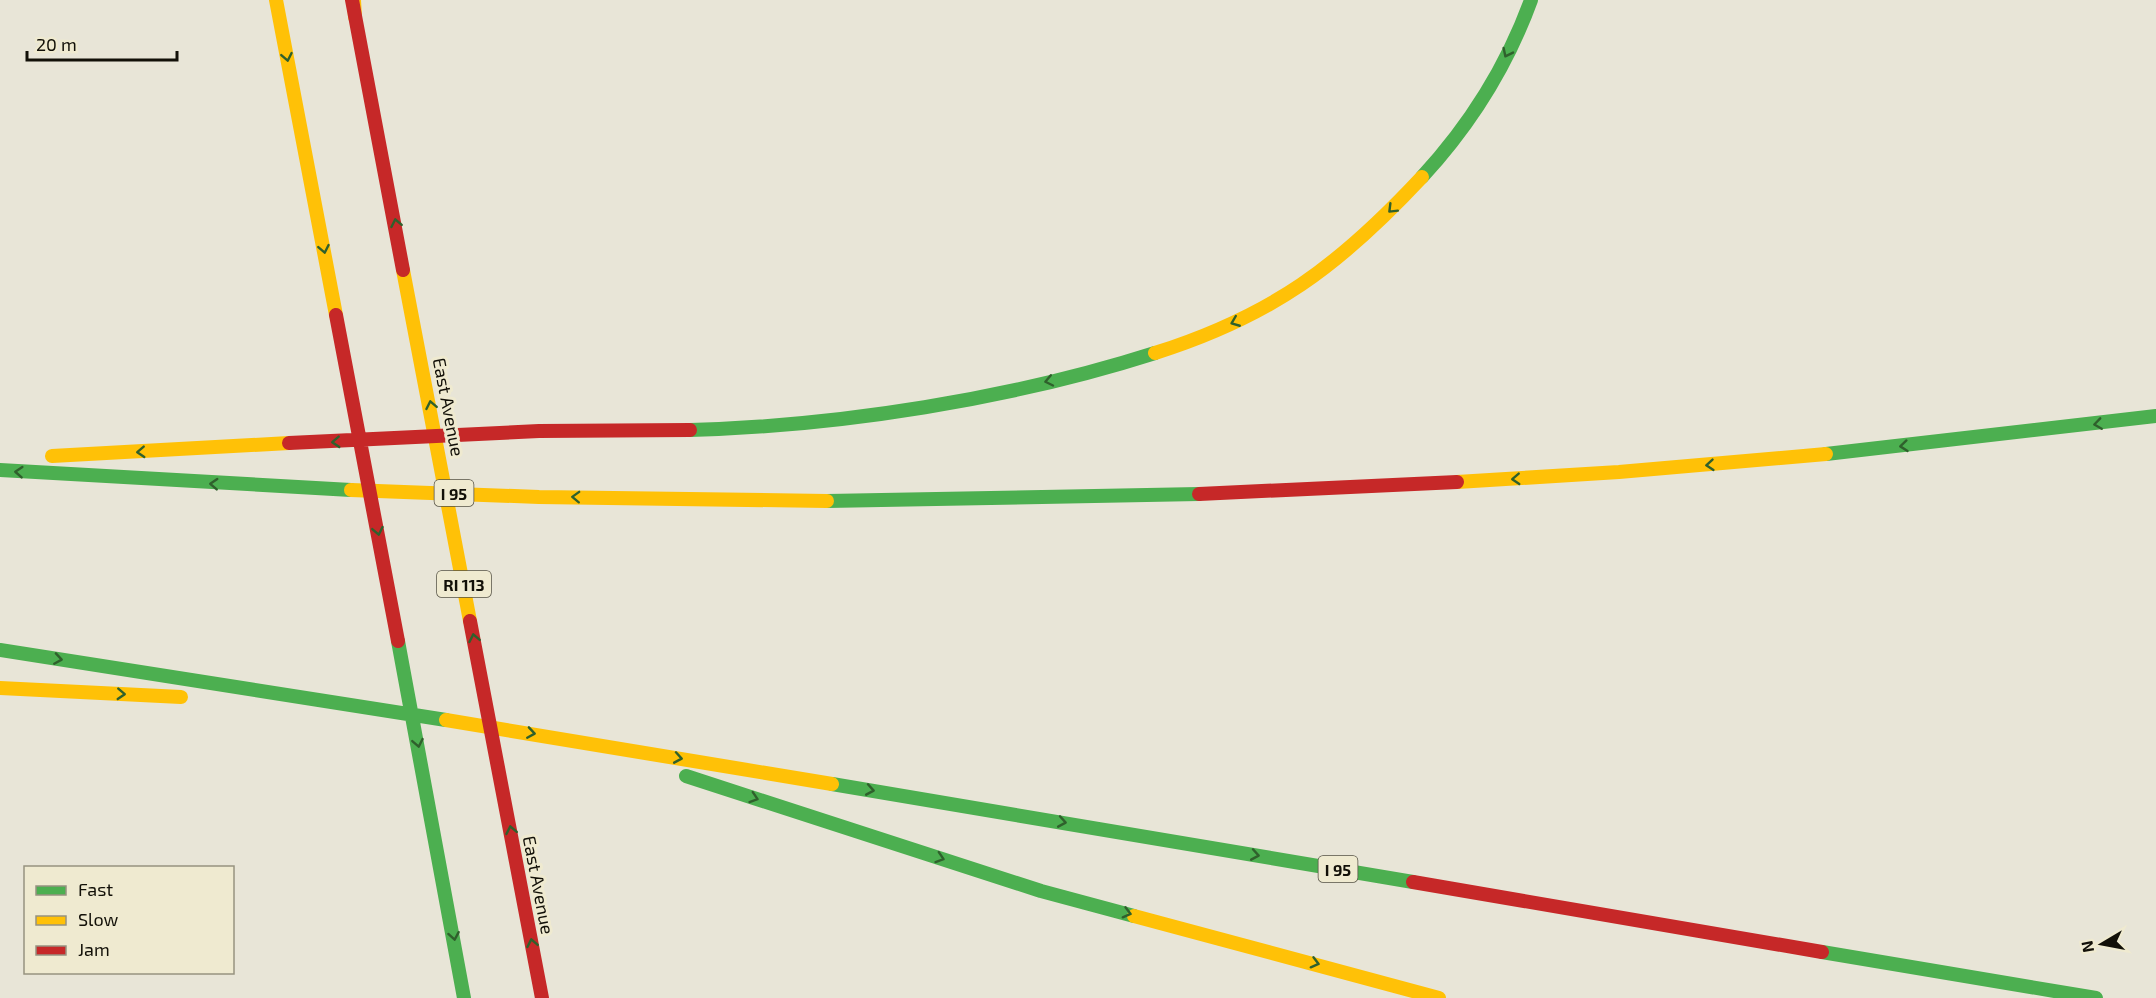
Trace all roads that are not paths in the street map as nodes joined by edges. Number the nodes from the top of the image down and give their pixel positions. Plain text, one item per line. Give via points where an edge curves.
1 (276, 0) edge
2 (353, 0) edge
3 (1531, 0) edge
4 (2156, 416) edge
5 (0, 459) edge
6 (0, 470) edge
7 (0, 650) edge
8 (0, 688) edge
9 (349, 704) junction
10 (579, 741) junction
11 (464, 998) edge
12 (542, 998) edge
13 (1439, 998) edge
14 (2096, 998) edge

1 -> 11 main road
12 -> 2 main road, East Avenue / RI 113
3 -> 5 main road via 1470,119 1429,171 1353,245 1298,289 1246,318 1129,361 984,395 816,421
4 -> 6 main road, I 95 via 1896,447 1542,478 1187,496 996,501 635,499 272,487
7 -> 9 main road, I 95
8 -> 9 main road
9 -> 10 main road, I 95
10 -> 13 main road via 1041,891
10 -> 14 main road, I 95

